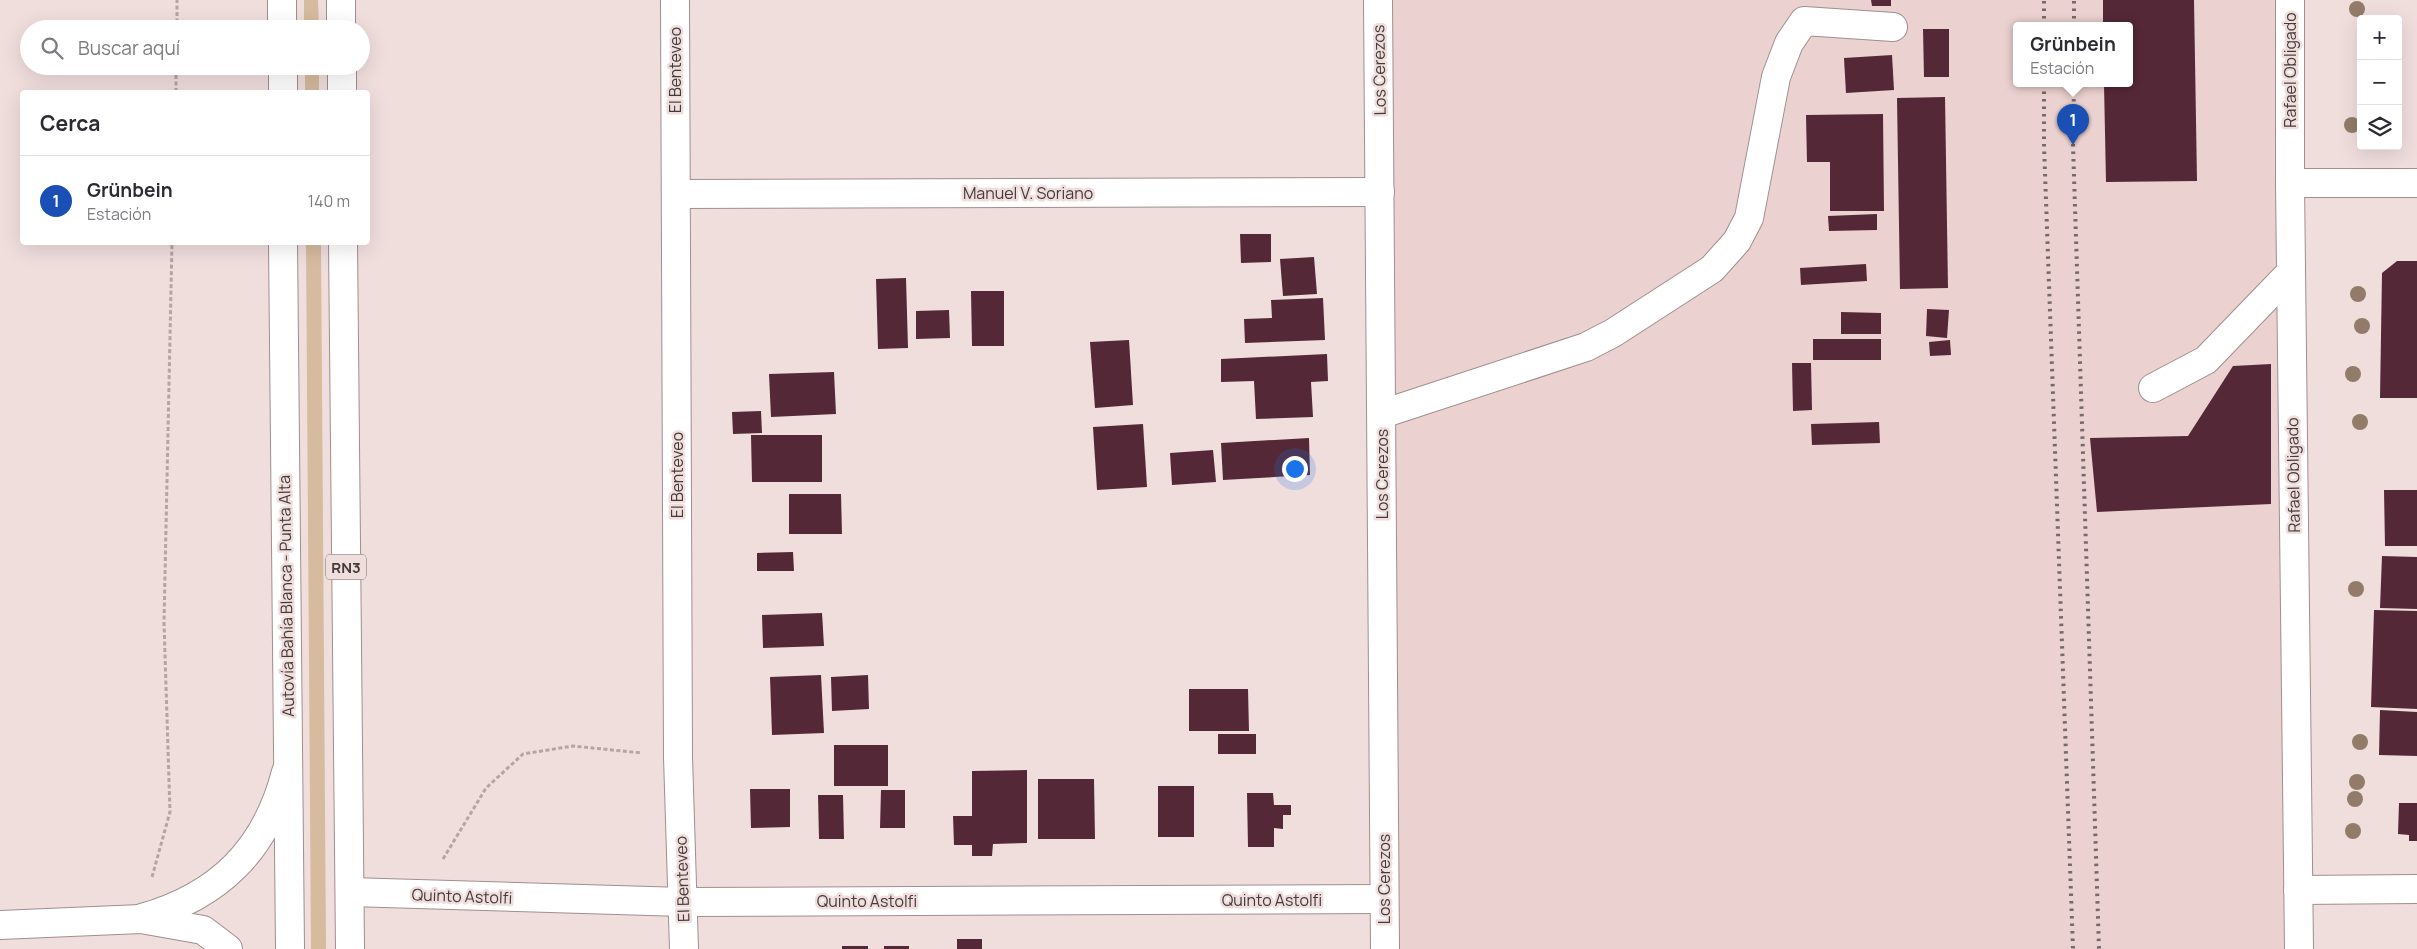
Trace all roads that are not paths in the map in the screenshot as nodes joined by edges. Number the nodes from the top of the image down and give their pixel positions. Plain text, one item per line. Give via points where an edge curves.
1 (282, 0) edge
2 (341, 0) edge
3 (675, 0) edge
4 (1378, 0) edge
5 (2290, 0) edge
6 (1806, 11) edge
7 (282, 20) edge
8 (341, 20) edge
9 (1893, 27) dead end
10 (282, 75) edge
11 (342, 75) edge
12 (283, 90) edge
13 (342, 90) edge
14 (2290, 183) junction
15 (2417, 183) edge
16 (1380, 192) junction
17 (676, 194) junction
18 (283, 245) edge
19 (343, 245) edge
20 (2291, 272) junction
21 (2153, 388) dead end
22 (1382, 414) junction
23 (288, 766) junction
24 (2417, 889) edge
25 (2298, 890) junction
26 (350, 892) junction
27 (1384, 899) junction
28 (683, 902) junction
29 (140, 919) junction
30 (0, 924) edge
31 (228, 949) edge
32 (290, 949) edge
33 (350, 949) edge
34 (684, 949) edge
35 (1385, 949) edge
36 (2299, 949) edge

1 - 7 main road
2 - 8 main road
3 - 17 main road, El Benteveo
4 - 16 main road, Los Cerezos
5 - 14 main road, Rafael Obligado
6 - 9 main road
6 - 22 main road via 1776,77 1749,218 1737,241 1712,269 1586,347
10 - 12 main road
11 - 13 main road
14 - 15 main road
14 - 20 main road, Rafael Obligado
16 - 17 main road, Manuel V. Soriano
16 - 22 main road, Los Cerezos
17 - 28 main road, El Benteveo via 678,756
18 - 23 main road, Autovía Bahía Blanca - Punta Alta
19 - 26 main road, RN3
20 - 21 main road via 2206,360
20 - 25 main road, Rafael Obligado
22 - 27 main road, Los Cerezos
23 - 29 main road via 279,798 265,829 245,857 221,880 193,899
23 - 32 main road, Autovía Bahía Blanca - Punta Alta
24 - 25 main road
25 - 36 main road, Rafael Obligado
26 - 28 main road, Quinto Astolfi
26 - 33 main road, RN3
27 - 28 main road, Quinto Astolfi
27 - 35 main road, Los Cerezos
28 - 34 main road, El Benteveo
29 - 30 main road
29 - 31 main road via 203,930

